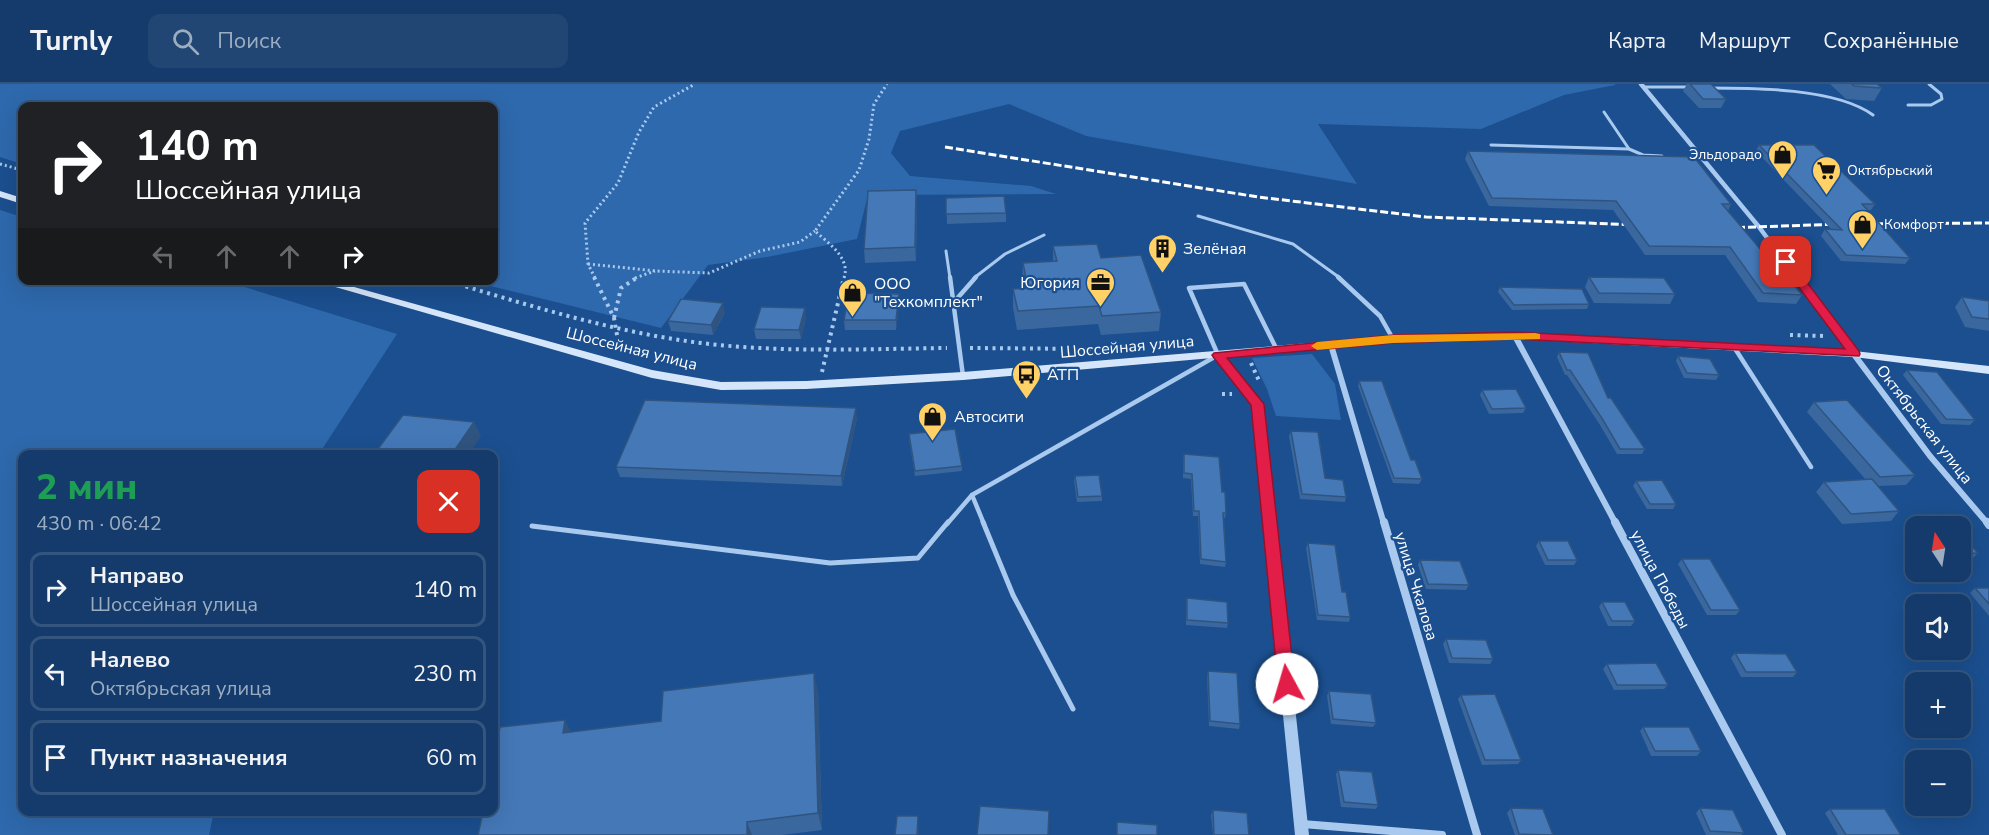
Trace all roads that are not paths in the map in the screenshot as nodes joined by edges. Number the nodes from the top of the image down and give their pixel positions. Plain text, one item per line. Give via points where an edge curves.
1 (1762, 84) edge
2 (1929, 84) edge
3 (1642, 86) edge
4 (1767, 88) junction
5 (1908, 105) dead end
6 (1604, 112) dead end
7 (1873, 115) dead end
8 (1491, 145) dead end
9 (1629, 149) junction
10 (1670, 156) edge
11 (1690, 157) edge
12 (1700, 157) junction
13 (0, 194) edge
14 (18, 200) edge
15 (1198, 216) dead end
16 (1044, 235) dead end
17 (946, 251) dead end
18 (334, 285) edge
19 (954, 302) junction
20 (1515, 336) junction
21 (1393, 339) junction
22 (1331, 345) junction
23 (1734, 347) junction
24 (1277, 350) junction
25 (1854, 354) junction
26 (1218, 355) junction
27 (1989, 370) edge
28 (963, 376) junction
29 (1811, 467) dead end
30 (972, 495) junction
31 (1989, 525) edge
32 (532, 526) dead end
33 (1073, 709) dead end
34 (1302, 830) edge
35 (1442, 835) edge
36 (1477, 835) edge
37 (1782, 835) edge

1 - 4 lane
2 - 5 lane via 1942,99 1931,105
3 - 4 lane
3 - 12 street, Октябрьская улица
4 - 7 lane via 1829,98
6 - 9 lane
8 - 9 lane
9 - 10 lane via 1643,155
11 - 12 lane
12 - 25 street, Октябрьская улица via 1759,227
13 - 14 main road
15 - 21 lane via 1293,244 1346,282 1380,316
16 - 19 lane via 990,263 969,281
17 - 19 lane
18 - 28 main road, Шоссейная улица via 652,374 721,386 819,385
19 - 28 lane
20 - 21 main road, Шоссейная улица
20 - 23 main road, Шоссейная улица
20 - 37 street, улица Победы
21 - 22 main road, Шоссейная улица
22 - 24 main road, Шоссейная улица
22 - 36 street, улица Чкалова
23 - 25 main road, Шоссейная улица
23 - 29 lane
24 - 26 main road, Шоссейная улица
24 - 26 lane via 1244,284 1189,288
25 - 27 main road, Шоссейная улица
25 - 31 street, Октябрьская улица via 1930,456
26 - 28 main road, Шоссейная улица
26 - 30 lane
26 - 34 street via 1257,404
30 - 32 lane via 918,558 830,563
30 - 33 lane via 1012,595
34 - 35 street

